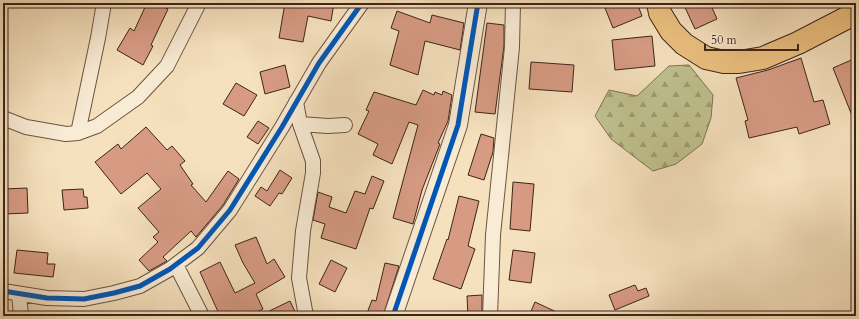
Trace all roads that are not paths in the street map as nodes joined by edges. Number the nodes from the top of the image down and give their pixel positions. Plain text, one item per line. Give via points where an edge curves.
1 (104, 3) edge
2 (199, 3) edge
3 (362, 3) edge
4 (478, 3) edge
5 (513, 3) edge
6 (658, 3) edge
7 (856, 13) edge
8 (296, 102) junction
9 (3, 118) edge
10 (300, 124) junction
11 (345, 125) dead end
12 (78, 133) junction
13 (176, 264) junction
14 (3, 291) edge
15 (19, 294) junction
16 (21, 316) edge
17 (202, 316) edge
18 (306, 316) edge
19 (393, 316) edge
20 (490, 316) edge

1 - 12 street
2 - 12 street via 167,66 154,81 138,97 97,126
3 - 8 street via 319,63
4 - 19 street via 458,125
5 - 20 street via 512,46 493,235
6 - 7 main road via 660,13 671,32 684,44 706,58 724,62 763,58
8 - 10 street
8 - 13 street via 230,210 198,248
9 - 12 street via 48,132
10 - 11 street
10 - 18 street via 313,161 299,278
13 - 15 street via 140,286 84,299
13 - 17 street
14 - 15 street
15 - 16 street

